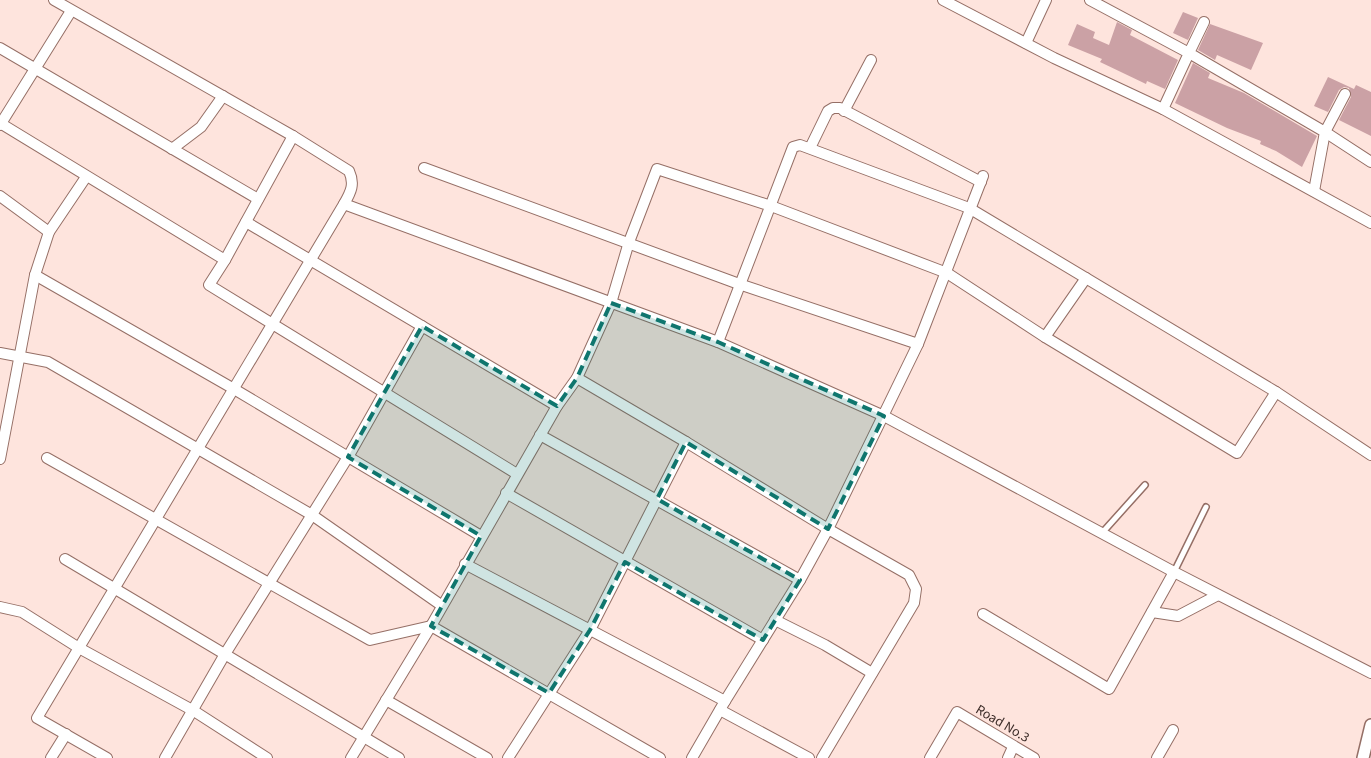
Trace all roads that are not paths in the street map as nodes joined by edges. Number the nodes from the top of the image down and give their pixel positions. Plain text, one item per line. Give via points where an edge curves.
1 (944, 0) edge
2 (1046, 0) edge
3 (1090, 0) edge
4 (63, 4) edge
5 (960, 4) edge
6 (1204, 22) dead end
7 (1026, 43) junction
8 (0, 48) edge
9 (1189, 53) junction
10 (871, 60) dead end
11 (36, 70) junction
12 (1345, 94) dead end
13 (223, 96) junction
14 (1163, 109) junction
15 (844, 110) junction
16 (0, 124) edge
17 (1325, 132) junction
18 (294, 136) junction
19 (810, 148) junction
20 (172, 149) junction
21 (1371, 162) edge
22 (424, 168) dead end
23 (86, 177) junction
24 (1314, 191) junction
25 (0, 196) edge
26 (258, 199) junction
27 (344, 204) junction
28 (771, 206) junction
29 (969, 208) junction
30 (1371, 210) edge
31 (246, 222) junction
32 (1370, 222) edge
33 (49, 232) junction
34 (629, 242) junction
35 (225, 260) junction
36 (310, 261) junction
37 (948, 273) junction
38 (36, 276) junction
39 (1086, 278) junction
40 (739, 284) junction
41 (611, 303) junction
42 (273, 324) junction
43 (422, 326) junction
44 (1045, 337) junction
45 (718, 342) junction
46 (918, 344) junction
47 (0, 352) edge
48 (20, 356) junction
49 (576, 378) junction
50 (234, 389) junction
51 (386, 392) junction
52 (1276, 392) junction
53 (557, 406) junction
54 (884, 416) junction
55 (540, 435) junction
56 (686, 442) junction
57 (198, 448) junction
58 (1371, 455) edge
59 (348, 457) junction
60 (47, 458) dead end
61 (0, 459) edge
62 (517, 474) junction
63 (1145, 485) dead end
64 (506, 494) junction
65 (657, 499) junction
66 (1206, 506) dead end
67 (312, 515) junction
68 (156, 519) junction
69 (828, 529) junction
70 (1102, 533) junction
71 (481, 536) junction
72 (65, 559) dead end
73 (625, 562) junction
74 (465, 564) junction
75 (1174, 572) junction
76 (800, 580) junction
77 (269, 582) junction
78 (115, 588) junction
79 (1218, 595) junction
80 (441, 605) junction
81 (0, 607) edge
82 (1152, 612) junction
83 (983, 614) dead end
84 (775, 620) junction
85 (430, 626) junction
86 (590, 630) junction
87 (763, 640) junction
88 (79, 648) junction
89 (225, 654) junction
90 (872, 673) junction
91 (1371, 673) edge
92 (549, 693) junction
93 (386, 700) junction
94 (723, 705) junction
95 (194, 711) junction
96 (1371, 725) edge
97 (1173, 730) dead end
98 (66, 734) junction
99 (364, 737) junction
100 (1013, 747) junction
101 (50, 758) edge
102 (107, 758) edge
103 (166, 758) edge
104 (267, 758) edge
105 (352, 758) edge
106 (399, 758) edge
107 (488, 758) edge
108 (508, 758) edge
109 (660, 758) edge
110 (692, 758) edge
111 (808, 758) edge
112 (822, 758) edge
113 (930, 758) edge
114 (1008, 758) edge
115 (1034, 758) edge
116 (1157, 758) edge
117 (1363, 758) edge

1 - 5 street
2 - 7 street
3 - 9 street
4 - 11 street
4 - 13 street
5 - 7 street
6 - 9 street
7 - 14 street
8 - 11 street
9 - 14 street
9 - 17 street
10 - 15 street
11 - 16 street
11 - 20 street
12 - 17 street
13 - 18 street
13 - 20 street via 201,127
14 - 24 street
15 - 19 street via 833,108 828,111
15 - 29 street via 982,179
16 - 23 street
17 - 21 street
17 - 24 street
18 - 26 street
18 - 27 street via 349,171 353,180
19 - 28 street via 793,147
19 - 29 street
20 - 26 street
22 - 34 street
23 - 33 street
23 - 35 street
24 - 32 street
25 - 33 street
26 - 31 street
27 - 36 street
27 - 41 street
28 - 34 street via 657,169
28 - 37 street
28 - 40 street
29 - 37 street
29 - 39 street
30 - 32 street
31 - 35 street
31 - 36 street
33 - 38 street
34 - 40 street
34 - 41 street
35 - 42 street via 209,285
36 - 42 street
36 - 43 street
37 - 44 street
37 - 46 street
38 - 48 street
38 - 50 street
39 - 44 street
39 - 52 street
40 - 45 street
40 - 46 street
41 - 45 street
41 - 49 street
42 - 50 street
42 - 51 street
43 - 51 street
43 - 53 street
44 - 52 street via 1237,453
45 - 54 street
46 - 54 street
47 - 48 street
48 - 57 street via 48,362
48 - 61 street
49 - 53 street
49 - 56 street
50 - 57 street
50 - 59 street
51 - 59 street
51 - 62 street
52 - 58 street
53 - 55 street
54 - 69 street
54 - 70 street
55 - 62 street
55 - 65 street
56 - 65 street
56 - 69 street
57 - 67 street
57 - 68 street
59 - 67 street
59 - 71 street
60 - 68 street
62 - 64 street
63 - 70 lane
64 - 71 street
64 - 73 street
65 - 73 street
65 - 76 street
66 - 75 lane
67 - 77 street
67 - 80 street
68 - 77 street
68 - 78 street
69 - 76 street
69 - 90 street via 909,575 915,583 914,603
70 - 75 street
71 - 74 street
72 - 78 street
73 - 86 street
73 - 87 street
74 - 80 street
74 - 86 street
75 - 79 street
75 - 82 street
76 - 84 street
77 - 85 street via 370,640
77 - 89 street
78 - 88 street
78 - 89 street
79 - 82 street via 1178,616
79 - 91 street
80 - 85 street
81 - 88 street via 22,612
82 - 83 street via 1109,689
84 - 87 street
84 - 90 street
85 - 92 street
85 - 93 street
86 - 92 street
86 - 94 street
87 - 94 street
88 - 95 street
88 - 98 street via 37,718
89 - 95 street
89 - 99 street
90 - 112 street
92 - 108 street
92 - 109 street
93 - 99 street
93 - 107 street
94 - 110 street
94 - 111 street
95 - 103 street
95 - 104 street
96 - 117 street
97 - 116 street
98 - 101 street
98 - 102 street
99 - 105 street
99 - 106 street
100 - 113 street, Road No.3 via 957,712
100 - 114 street
100 - 115 street, Road No.3

